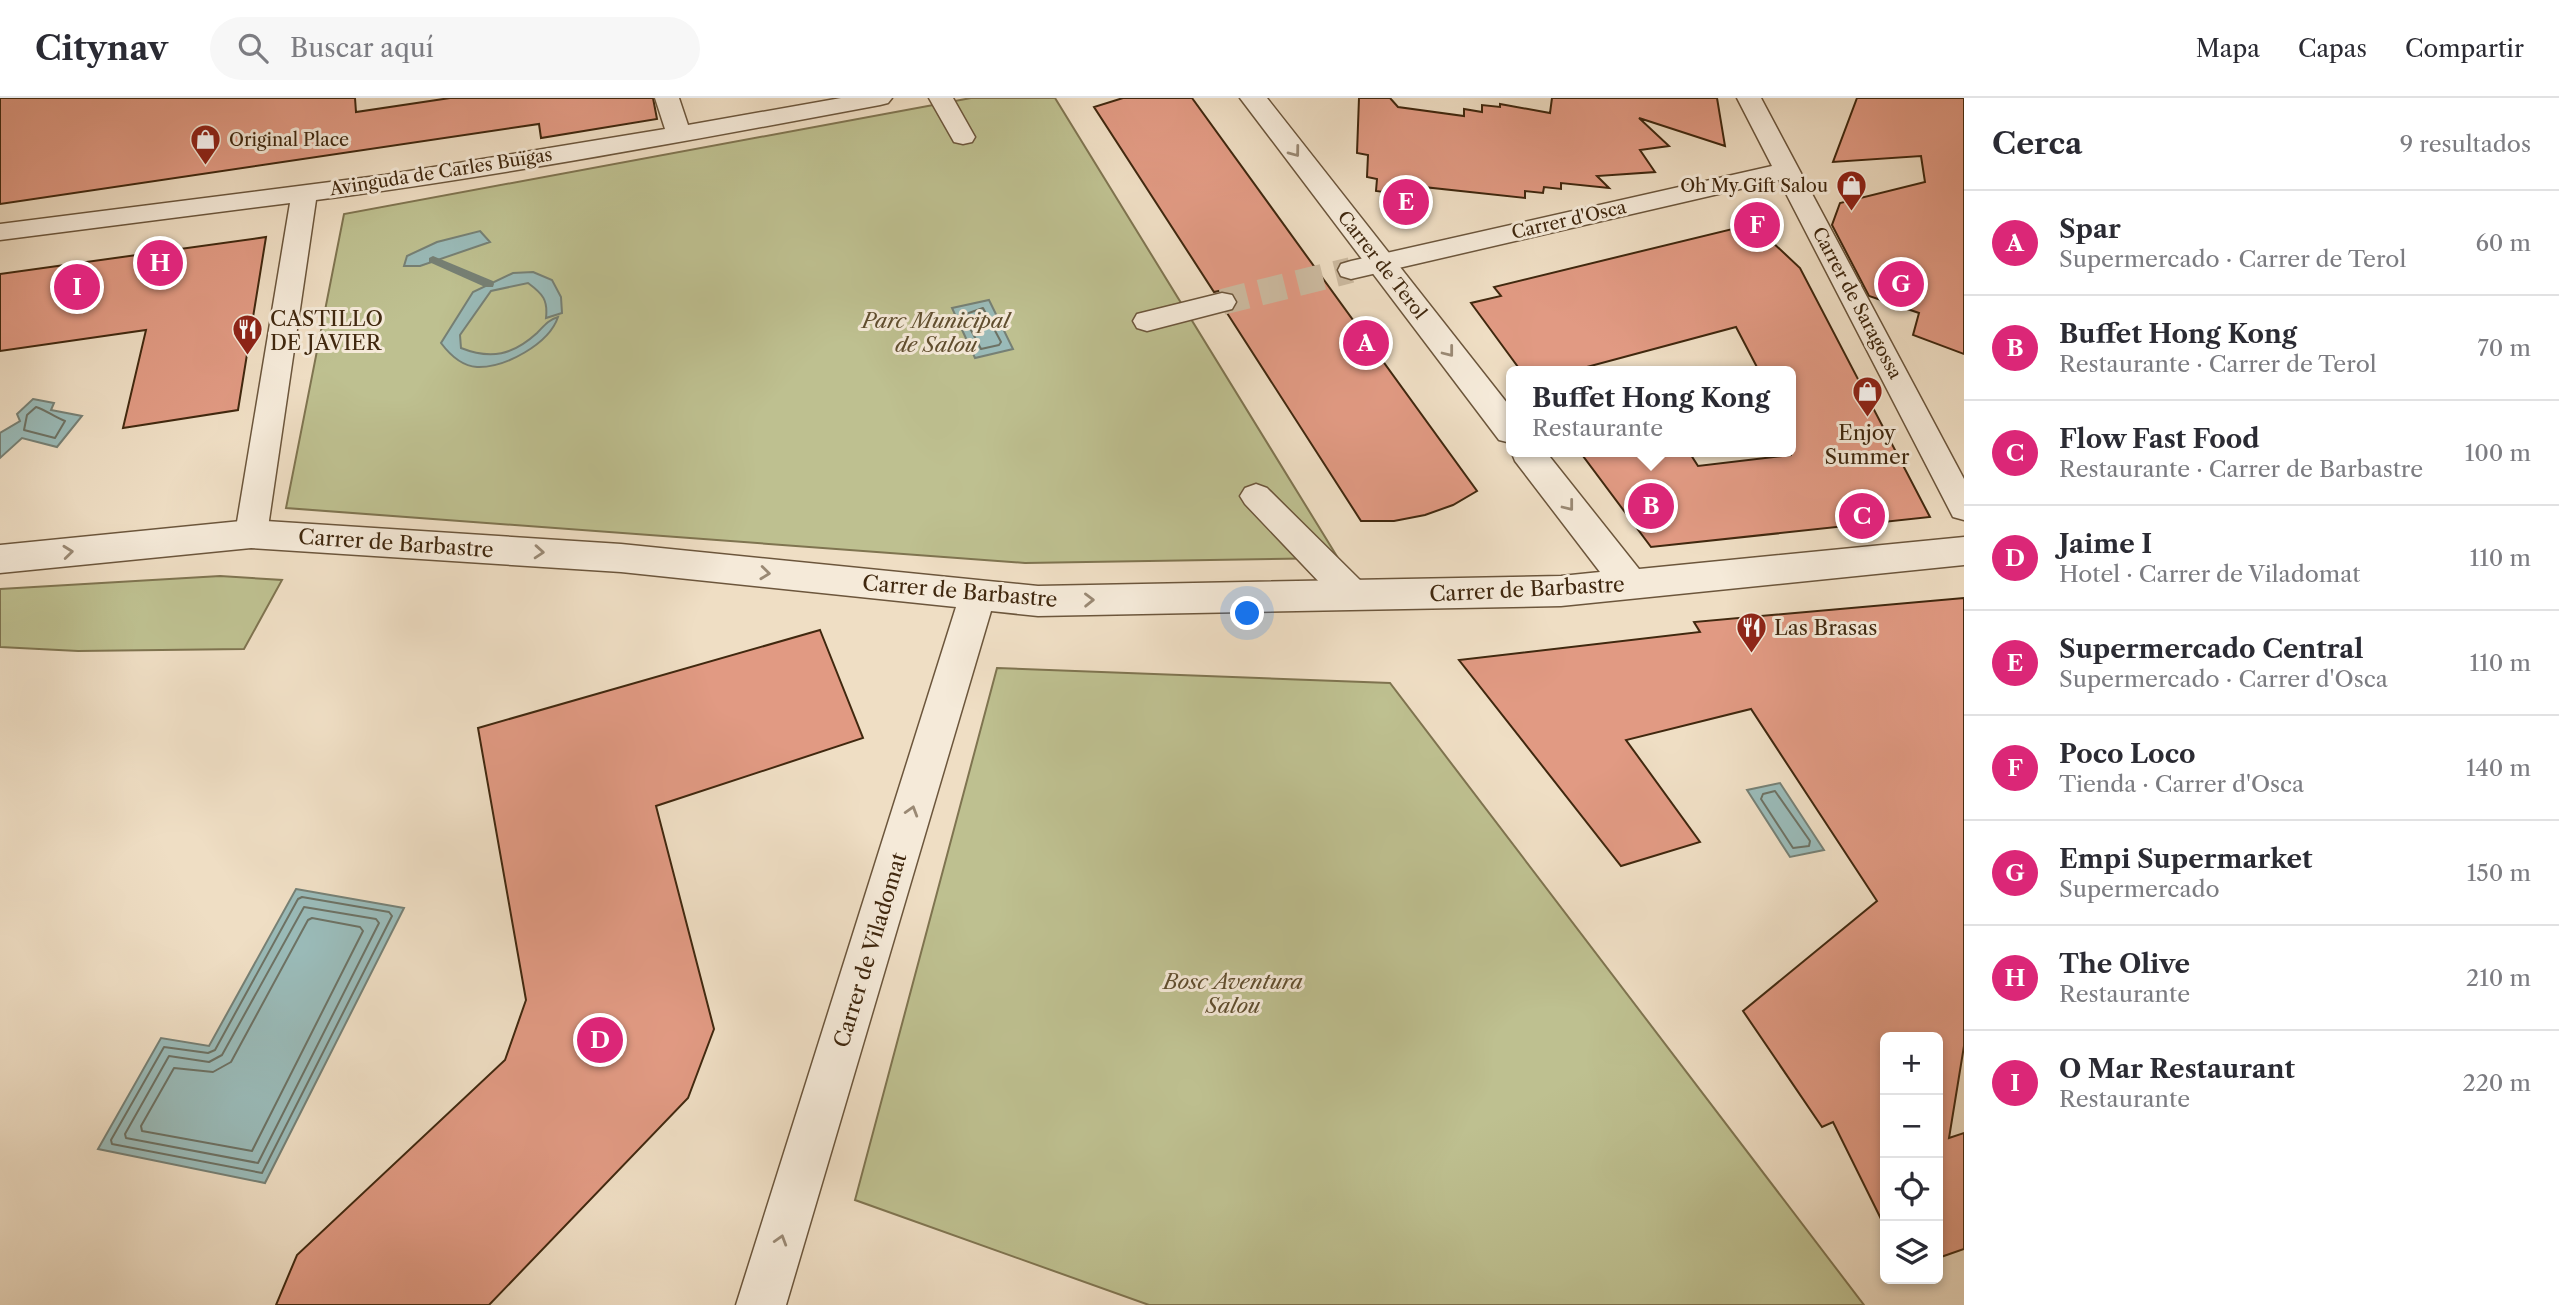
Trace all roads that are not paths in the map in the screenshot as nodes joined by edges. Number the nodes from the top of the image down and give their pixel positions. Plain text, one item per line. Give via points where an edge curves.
1 (667, 98) edge
2 (880, 98) edge
3 (941, 98) edge
4 (1253, 98) edge
5 (1749, 98) edge
6 (679, 133) junction
7 (963, 137) dead end
8 (1788, 170) junction
9 (304, 193) junction
10 (0, 232) edge
11 (1380, 263) junction
12 (1351, 270) tunnel mouth
13 (1222, 302) tunnel mouth
14 (1147, 321) dead end
15 (1506, 425) edge
16 (1531, 457) edge
17 (1256, 496) dead end
18 (1964, 508) edge
19 (251, 534) junction
20 (1964, 551) edge
21 (0, 559) edge
22 (1630, 584) junction
23 (978, 595) junction
24 (1353, 595) junction
25 (761, 1305) edge

1 - 6 street
2 - 6 street, Avinguda de Carles Buïgas
3 - 7 street
4 -> 11 street, Carrer de Terol
5 - 8 street, Carrer de Saragossa
6 - 9 street, Avinguda de Carles Buïgas
8 - 11 street, Carrer d'Osca
8 - 18 street, Carrer de Saragossa
9 - 10 street, Avinguda de Carles Buïgas
9 - 19 street
11 - 12 street, Carrer d'Osca
11 -> 15 street, Carrer de Terol
13 - 14 street
16 -> 22 street
17 - 24 street
21 -> 19 street, Carrer de Barbastre
19 -> 23 street, Carrer de Barbastre via 621,558
20 - 22 street, Carrer de Barbastre
22 - 24 street, Carrer de Barbastre via 1561,591
23 -> 24 street, Carrer de Barbastre via 1038,601
25 -> 23 street, Carrer de Viladomat

